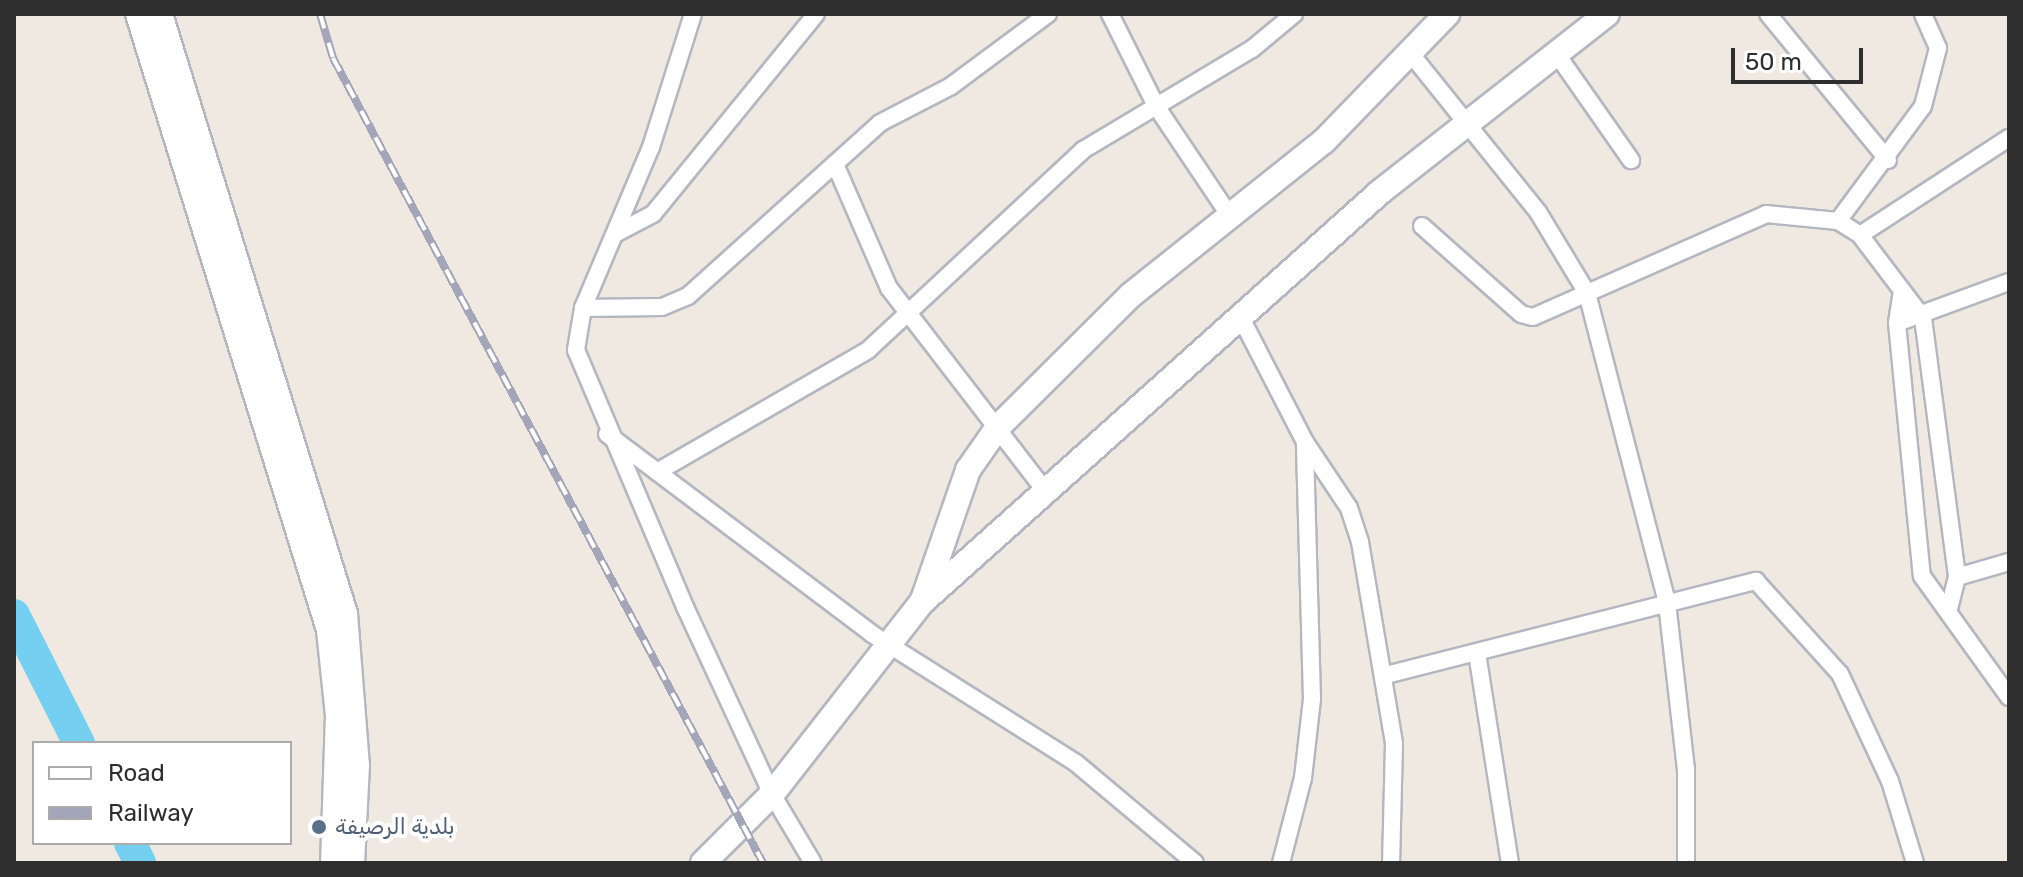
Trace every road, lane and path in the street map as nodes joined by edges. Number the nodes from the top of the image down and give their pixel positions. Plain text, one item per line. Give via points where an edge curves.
1 (138, 14) edge
2 (160, 14) edge
3 (693, 14) edge
4 (816, 14) edge
5 (1048, 14) edge
6 (1110, 14) edge
7 (1294, 14) edge
8 (1447, 14) edge
9 (1607, 14) edge
10 (1768, 14) edge
11 (1923, 14) edge
12 (1556, 53) junction
13 (1411, 54) junction
14 (1156, 106) junction
15 (1465, 121) junction
16 (2009, 138) edge
17 (1631, 160) dead end
18 (1888, 160) junction
19 (835, 164) junction
20 (1232, 219) junction
21 (1838, 221) junction
22 (1422, 226) dead end
23 (615, 234) junction
24 (1860, 235) junction
25 (2009, 282) edge
26 (1902, 291) junction
27 (1587, 293) junction
28 (583, 308) junction
29 (1240, 316) junction
30 (907, 317) junction
31 (1923, 318) junction
32 (1897, 323) junction
33 (998, 427) junction
34 (605, 433) junction
35 (1305, 442) junction
36 (657, 472) junction
37 (1043, 488) junction
38 (951, 513) junction
39 (313, 534) junction
40 (990, 538) junction
41 (2009, 562) edge
42 (2000, 571) edge
43 (1957, 577) junction
44 (922, 602) junction
45 (1667, 603) junction
46 (1948, 612) junction
47 (889, 646) junction
48 (1477, 653) junction
49 (1386, 675) junction
50 (2009, 697) edge
51 (772, 794) junction
52 (333, 863) edge
53 (352, 863) edge
54 (703, 863) edge
55 (813, 863) edge
56 (1195, 863) edge
57 (1281, 863) edge
58 (1391, 863) edge
59 (1510, 863) edge
60 (1686, 863) edge
61 (1915, 863) edge

1 - 39 street
2 - 39 street
3 - 23 street
4 - 23 street via 653,214
5 - 19 street via 951,86 880,123
6 - 14 street
7 - 14 street
8 - 13 street
9 - 12 street
10 - 18 street
11 - 18 street via 1938,48 1936,73
12 - 15 street
12 - 17 street
13 - 15 street
13 - 20 street
14 - 20 street
14 - 30 street via 1030,194
15 - 27 street via 1560,242
15 - 29 street
16 - 24 street
18 - 21 street
19 - 28 street via 688,296 662,307
19 - 30 street via 860,234
20 - 33 street via 1131,295
21 - 24 street
21 - 27 street via 1766,214
22 - 27 street via 1521,314 1538,316
23 - 28 street
24 - 26 street
25 - 31 street
26 - 31 street
26 - 32 street
27 - 45 street
28 - 34 street via 576,350
29 - 35 street
29 - 37 street
30 - 33 street
30 - 36 street via 832,375 721,430
31 - 32 street
31 - 43 street
32 - 46 street via 1922,576
33 - 37 street
33 - 38 street
34 - 36 street
34 - 51 street
35 - 49 street via 1349,508
35 - 57 street via 1312,699 1303,778
36 - 47 street
37 - 40 street
38 - 40 street via 966,538
38 - 44 street
39 - 52 street via 334,667
39 - 53 street via 354,678
40 - 44 street
41 - 42 street
42 - 43 street
43 - 46 street
44 - 47 street
45 - 48 street
45 - 60 street via 1686,769
45 - 61 street via 1750,581 1773,593 1840,674 1890,781
46 - 50 street
47 - 51 street
47 - 56 street via 1076,763
48 - 49 street
48 - 59 street
49 - 58 street via 1396,806
51 - 54 street
51 - 55 street

